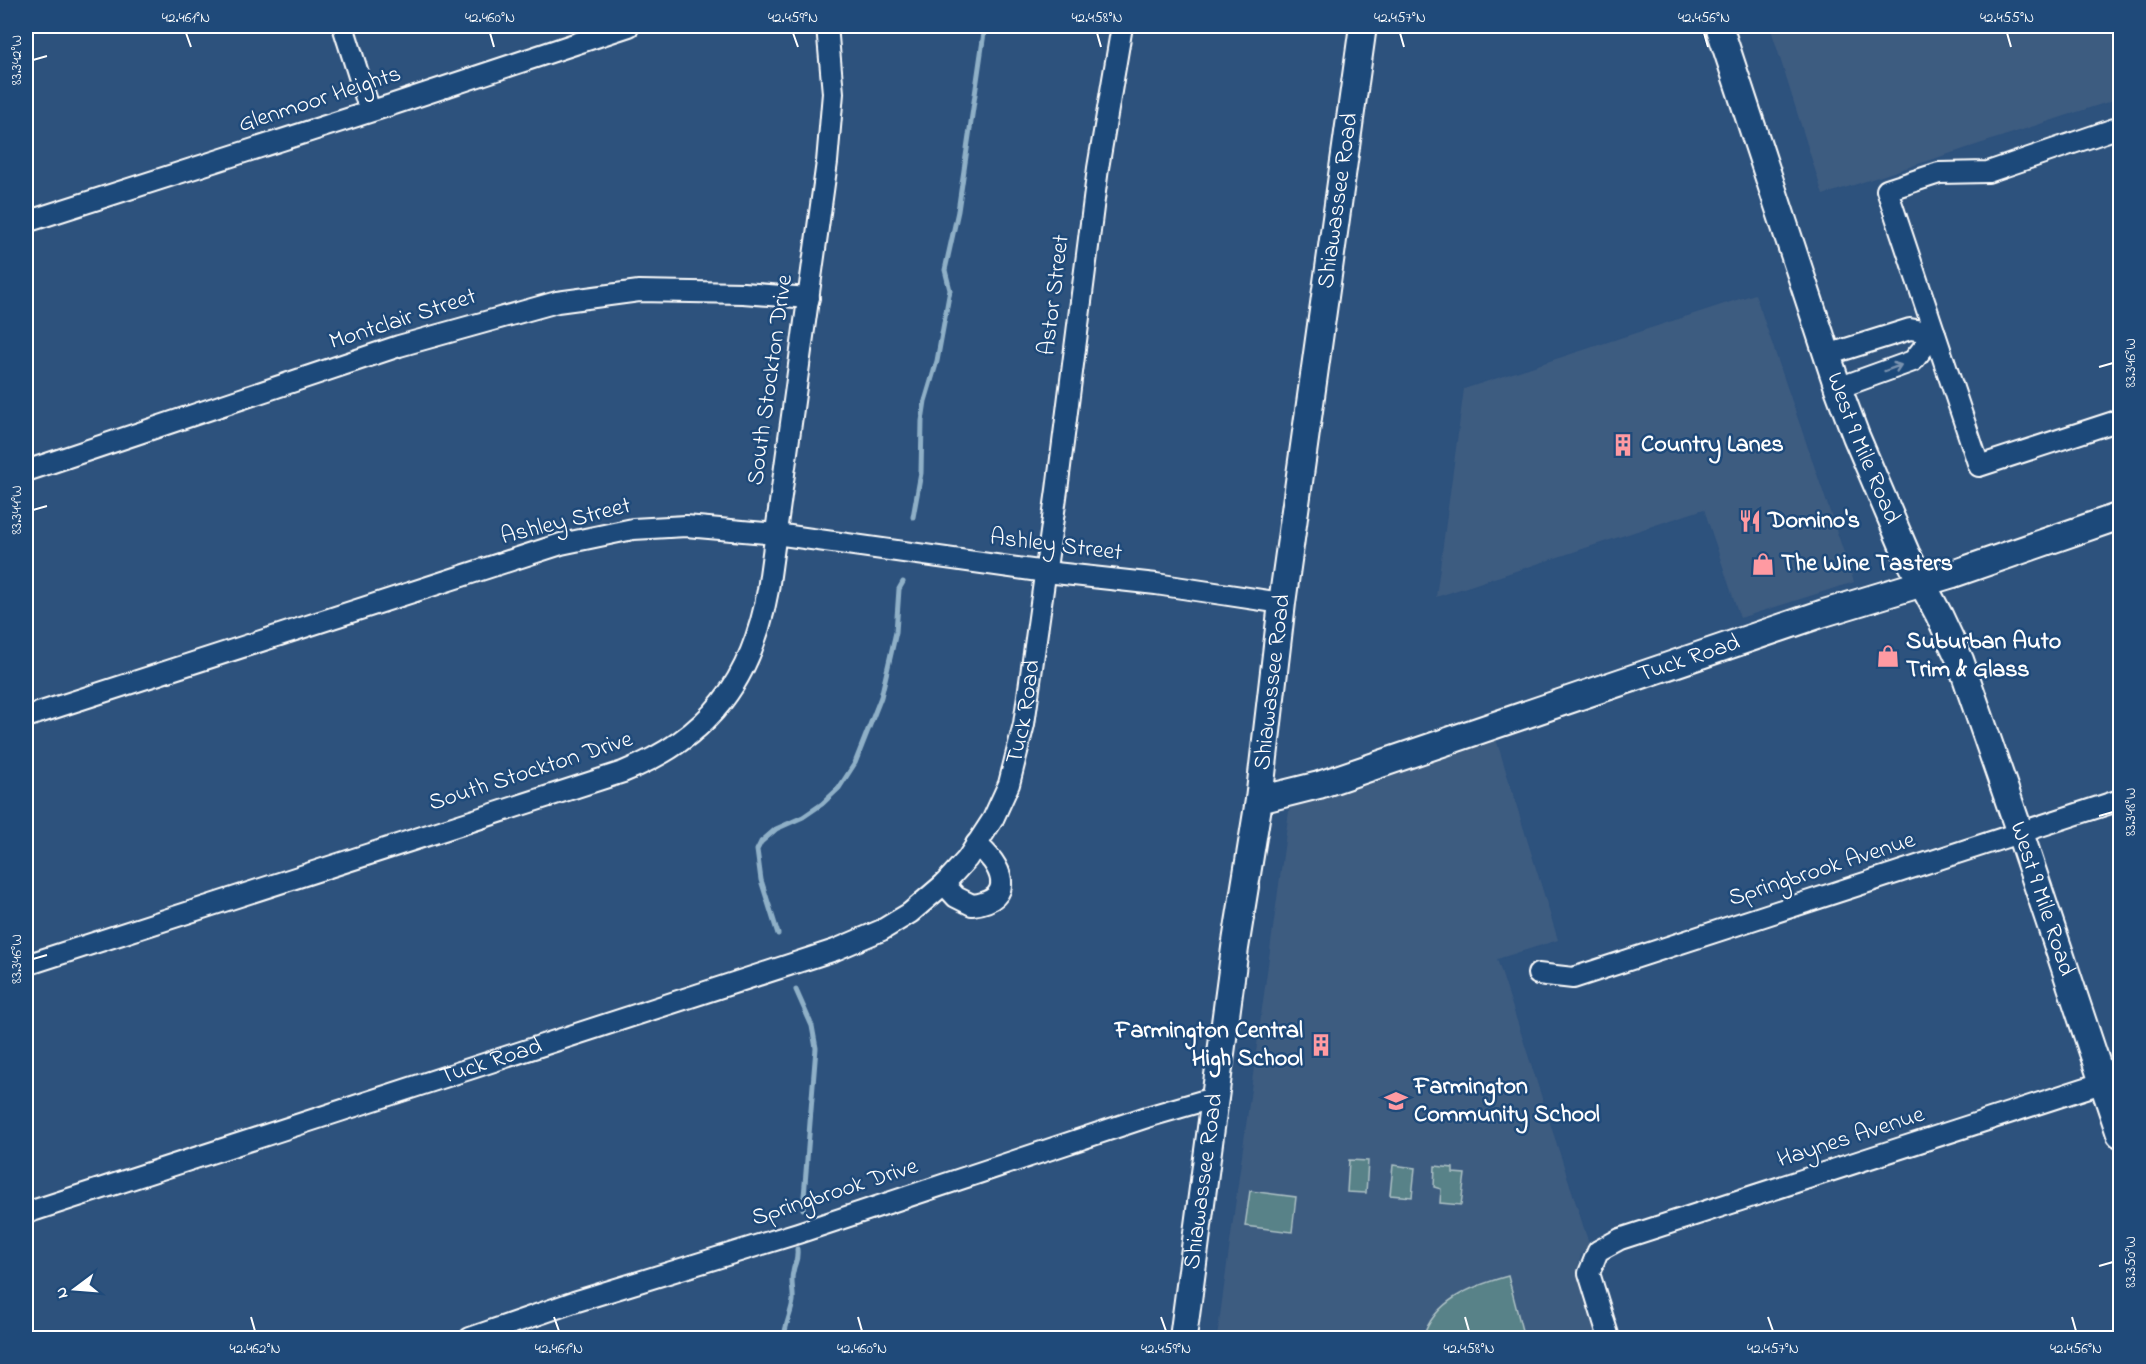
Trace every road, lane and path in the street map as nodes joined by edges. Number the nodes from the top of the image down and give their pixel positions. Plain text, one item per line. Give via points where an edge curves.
1 (344, 26) edge
2 (629, 26) edge
3 (827, 26) edge
4 (1122, 26) edge
5 (1363, 26) edge
6 (1719, 26) edge
7 (370, 111) junction
8 (2121, 127) edge
9 (26, 222) edge
10 (809, 298) junction
11 (1935, 333) junction
12 (1827, 355) junction
13 (1838, 388) junction
14 (2121, 420) edge
15 (26, 471) edge
16 (2121, 516) edge
17 (776, 534) junction
18 (1046, 572) junction
19 (1922, 583) junction
20 (1282, 603) junction
21 (26, 717) edge
22 (1259, 800) junction
23 (2121, 800) edge
24 (2020, 833) junction
25 (976, 844) junction
26 (944, 884) junction
27 (26, 965) edge
28 (1538, 974) dead end
29 (2112, 1080) edge
30 (1216, 1097) junction
31 (2121, 1134) edge
32 (26, 1213) edge
33 (470, 1338) edge
34 (1183, 1338) edge
35 (1609, 1338) edge

1 - 7 street
2 - 7 street, Glenmoor Heights
3 - 10 street, South Stockton Drive via 833,93
4 - 18 street, Astor Street via 1096,179
5 - 20 street, Shiawassee Road
6 - 12 street, West 9 Mile Road
7 - 9 street, Glenmoor Heights
8 - 11 street via 1988,172 1939,173 1887,190
10 - 15 street, Montclair Street via 639,291 557,302 399,346
10 - 17 street, South Stockton Drive
11 - 12 street via 1910,329
13 -> 11 street via 1913,361
11 - 14 street via 1979,466
12 - 13 street, West 9 Mile Road
13 - 19 street, West 9 Mile Road
16 - 19 street, Tuck Road
17 - 18 street, Ashley Street
17 - 21 street, Ashley Street via 663,526 577,540
17 - 27 street, South Stockton Drive via 764,615 753,651 713,711 657,756 622,772
18 - 20 street, Ashley Street
18 - 25 street, Tuck Road via 1017,756 1001,802
19 - 22 street, Tuck Road via 1318,785
19 - 24 street, West 9 Mile Road via 1960,660
20 - 22 street, Shiawassee Road
22 - 30 street, Shiawassee Road
23 - 24 street, Springbrook Avenue
24 - 28 street, Springbrook Avenue via 1573,978
24 - 29 street, West 9 Mile Road
25 - 26 street, Tuck Road
25 - 26 street via 999,869 1002,881 998,893 991,900 972,905 956,897
26 - 32 street, Tuck Road via 910,913 882,930 835,950
29 - 31 street, West 9 Mile Road
29 - 35 street, Haynes Avenue via 1620,1239 1598,1251 1588,1273
30 - 33 street, Springbrook Drive
30 - 34 street, Shiawassee Road

